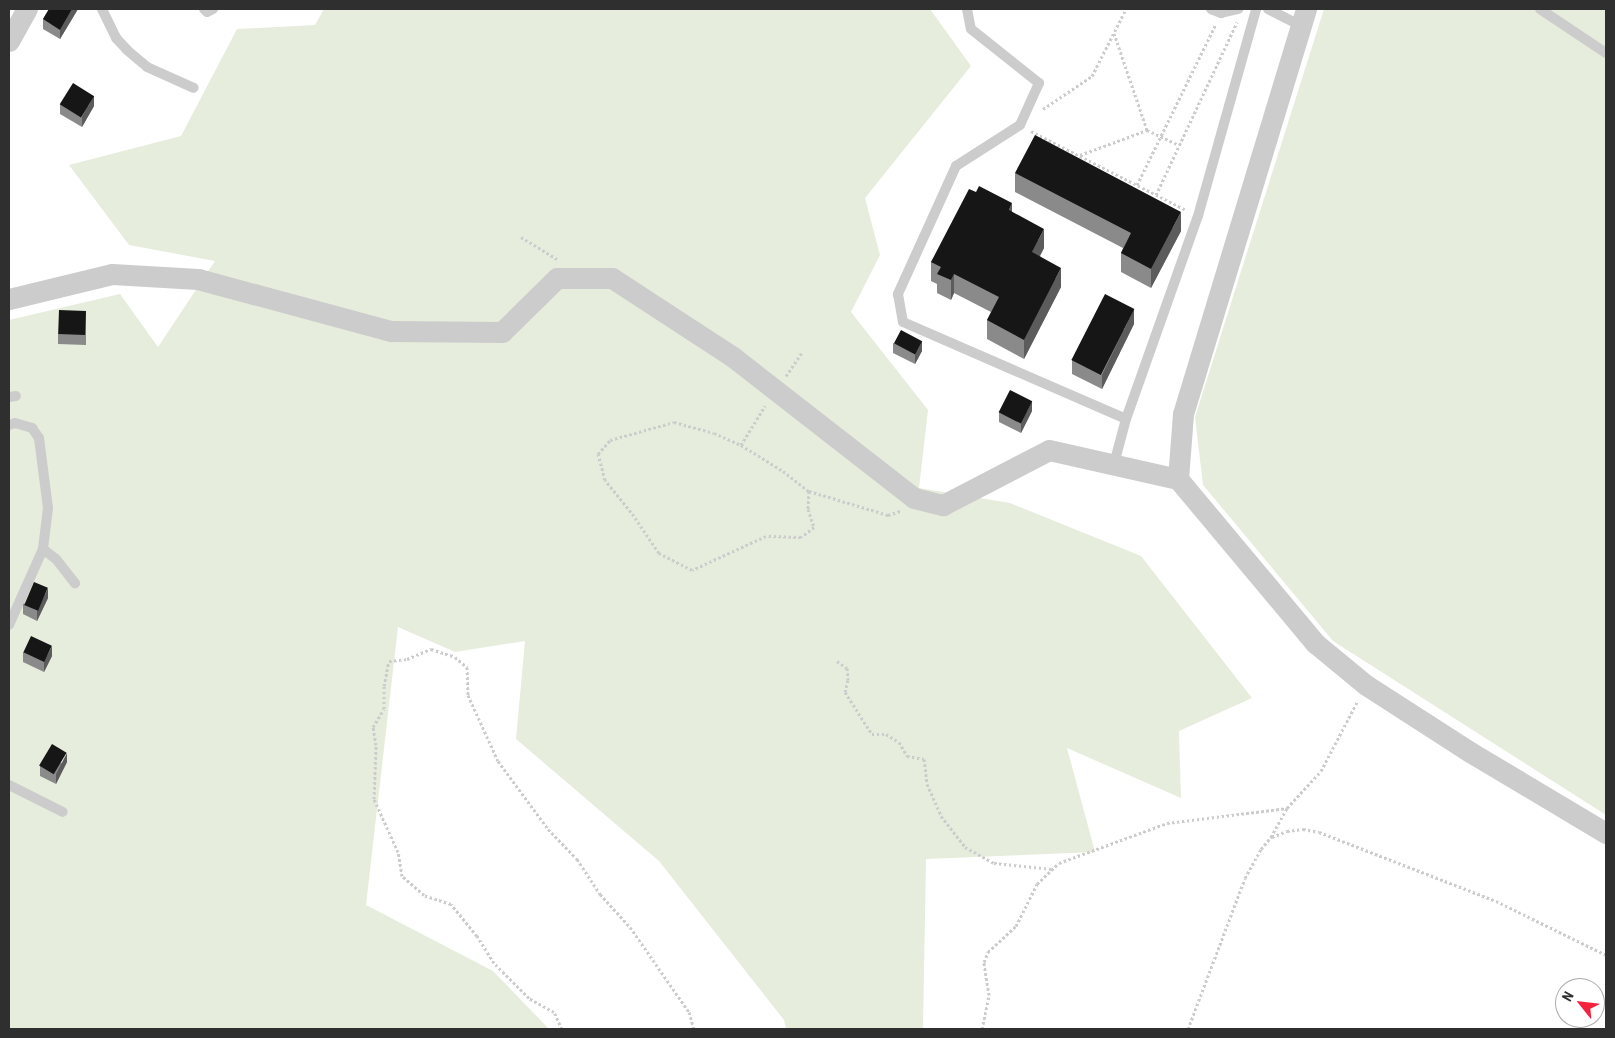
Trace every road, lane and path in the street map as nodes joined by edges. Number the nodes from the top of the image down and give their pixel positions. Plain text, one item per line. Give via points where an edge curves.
1 (27, 9) edge
2 (102, 9) edge
3 (204, 9) edge
4 (213, 9) edge
5 (967, 9) edge
6 (1126, 9) edge
7 (1211, 9) edge
8 (1239, 9) edge
9 (1256, 9) edge
10 (1268, 9) edge
11 (1540, 9) edge
12 (1221, 13) junction
13 (1304, 18) edge
14 (1114, 33) junction
15 (9, 41) edge
16 (1606, 52) edge
17 (194, 88) dead end
18 (1020, 125) junction
19 (1148, 130) junction
20 (1162, 136) junction
21 (1179, 145) junction
22 (1080, 156) junction
23 (1137, 185) junction
24 (1156, 195) junction
25 (1198, 216) junction
26 (521, 237) dead end
27 (562, 262) dead end
28 (9, 299) edge
29 (1126, 419) junction
30 (9, 425) edge
31 (753, 425) dead end
32 (741, 445) junction
33 (1114, 464) junction
34 (1178, 479) junction
35 (809, 491) junction
36 (903, 510) dead end
37 (43, 549) junction
38 (75, 583) dead end
39 (9, 625) edge
40 (837, 661) dead end
41 (1366, 685) junction
42 (9, 785) edge
43 (1287, 808) junction
44 (63, 812) dead end
45 (1606, 833) edge
46 (1272, 838) junction
47 (1052, 869) junction
48 (1606, 955) edge
49 (562, 1029) edge
50 (694, 1029) edge
51 (982, 1029) edge
52 (1188, 1029) edge

1 - 15 street
2 - 17 lane via 116,38 127,50 148,67
3 - 4 lane via 207,12
5 - 18 lane via 971,30 1039,83
6 - 14 path
7 - 12 lane
8 - 12 lane
9 - 25 lane
10 - 13 lane
11 - 16 lane
12 - 20 path
12 - 21 path via 1237,21
13 - 34 street via 1183,414
14 - 18 path via 1092,76
14 - 19 path
18 - 22 path
18 - 29 lane via 956,166 898,294 903,322
19 - 20 path
19 - 22 path
20 - 21 path
20 - 23 path
21 - 24 path
22 - 23 path
23 - 24 path
24 - 25 path
25 - 29 lane
26 - 27 path
28 - 33 street via 112,274 198,279 391,331 502,332 557,278 612,278 733,356 914,498 943,505 1049,450
29 - 33 lane
30 - 37 lane via 15,423 32,428 39,438 48,508
31 - 32 path
32 - 35 path
32 - 35 path via 714,433 674,422 610,440 598,454 605,480 660,553 692,570 766,536 801,537 814,527 808,509
33 - 34 street
34 - 41 street via 1315,643
35 - 36 path via 888,515
37 - 38 lane via 56,559
37 - 39 lane
40 - 47 path via 847,668 845,692 872,734 886,734 899,742 907,756 924,759 927,784 941,816 965,847 994,863
41 - 43 path via 1321,771
41 - 45 street
42 - 44 lane
43 - 46 path
43 - 47 path via 1167,823 1058,863
46 - 48 path via 1295,830 1319,832 1496,900
46 - 52 path via 1261,849 1245,878
47 - 51 path via 1037,884 1016,926 988,952 984,962 990,995
49 - 50 path via 554,1012 529,998 494,964 451,904 424,895 402,876 398,852 374,799 376,745 373,727 384,709 389,661 407,659 431,649 455,657 467,667 468,695 498,761 548,829 576,859 600,894 635,935 689,1012

